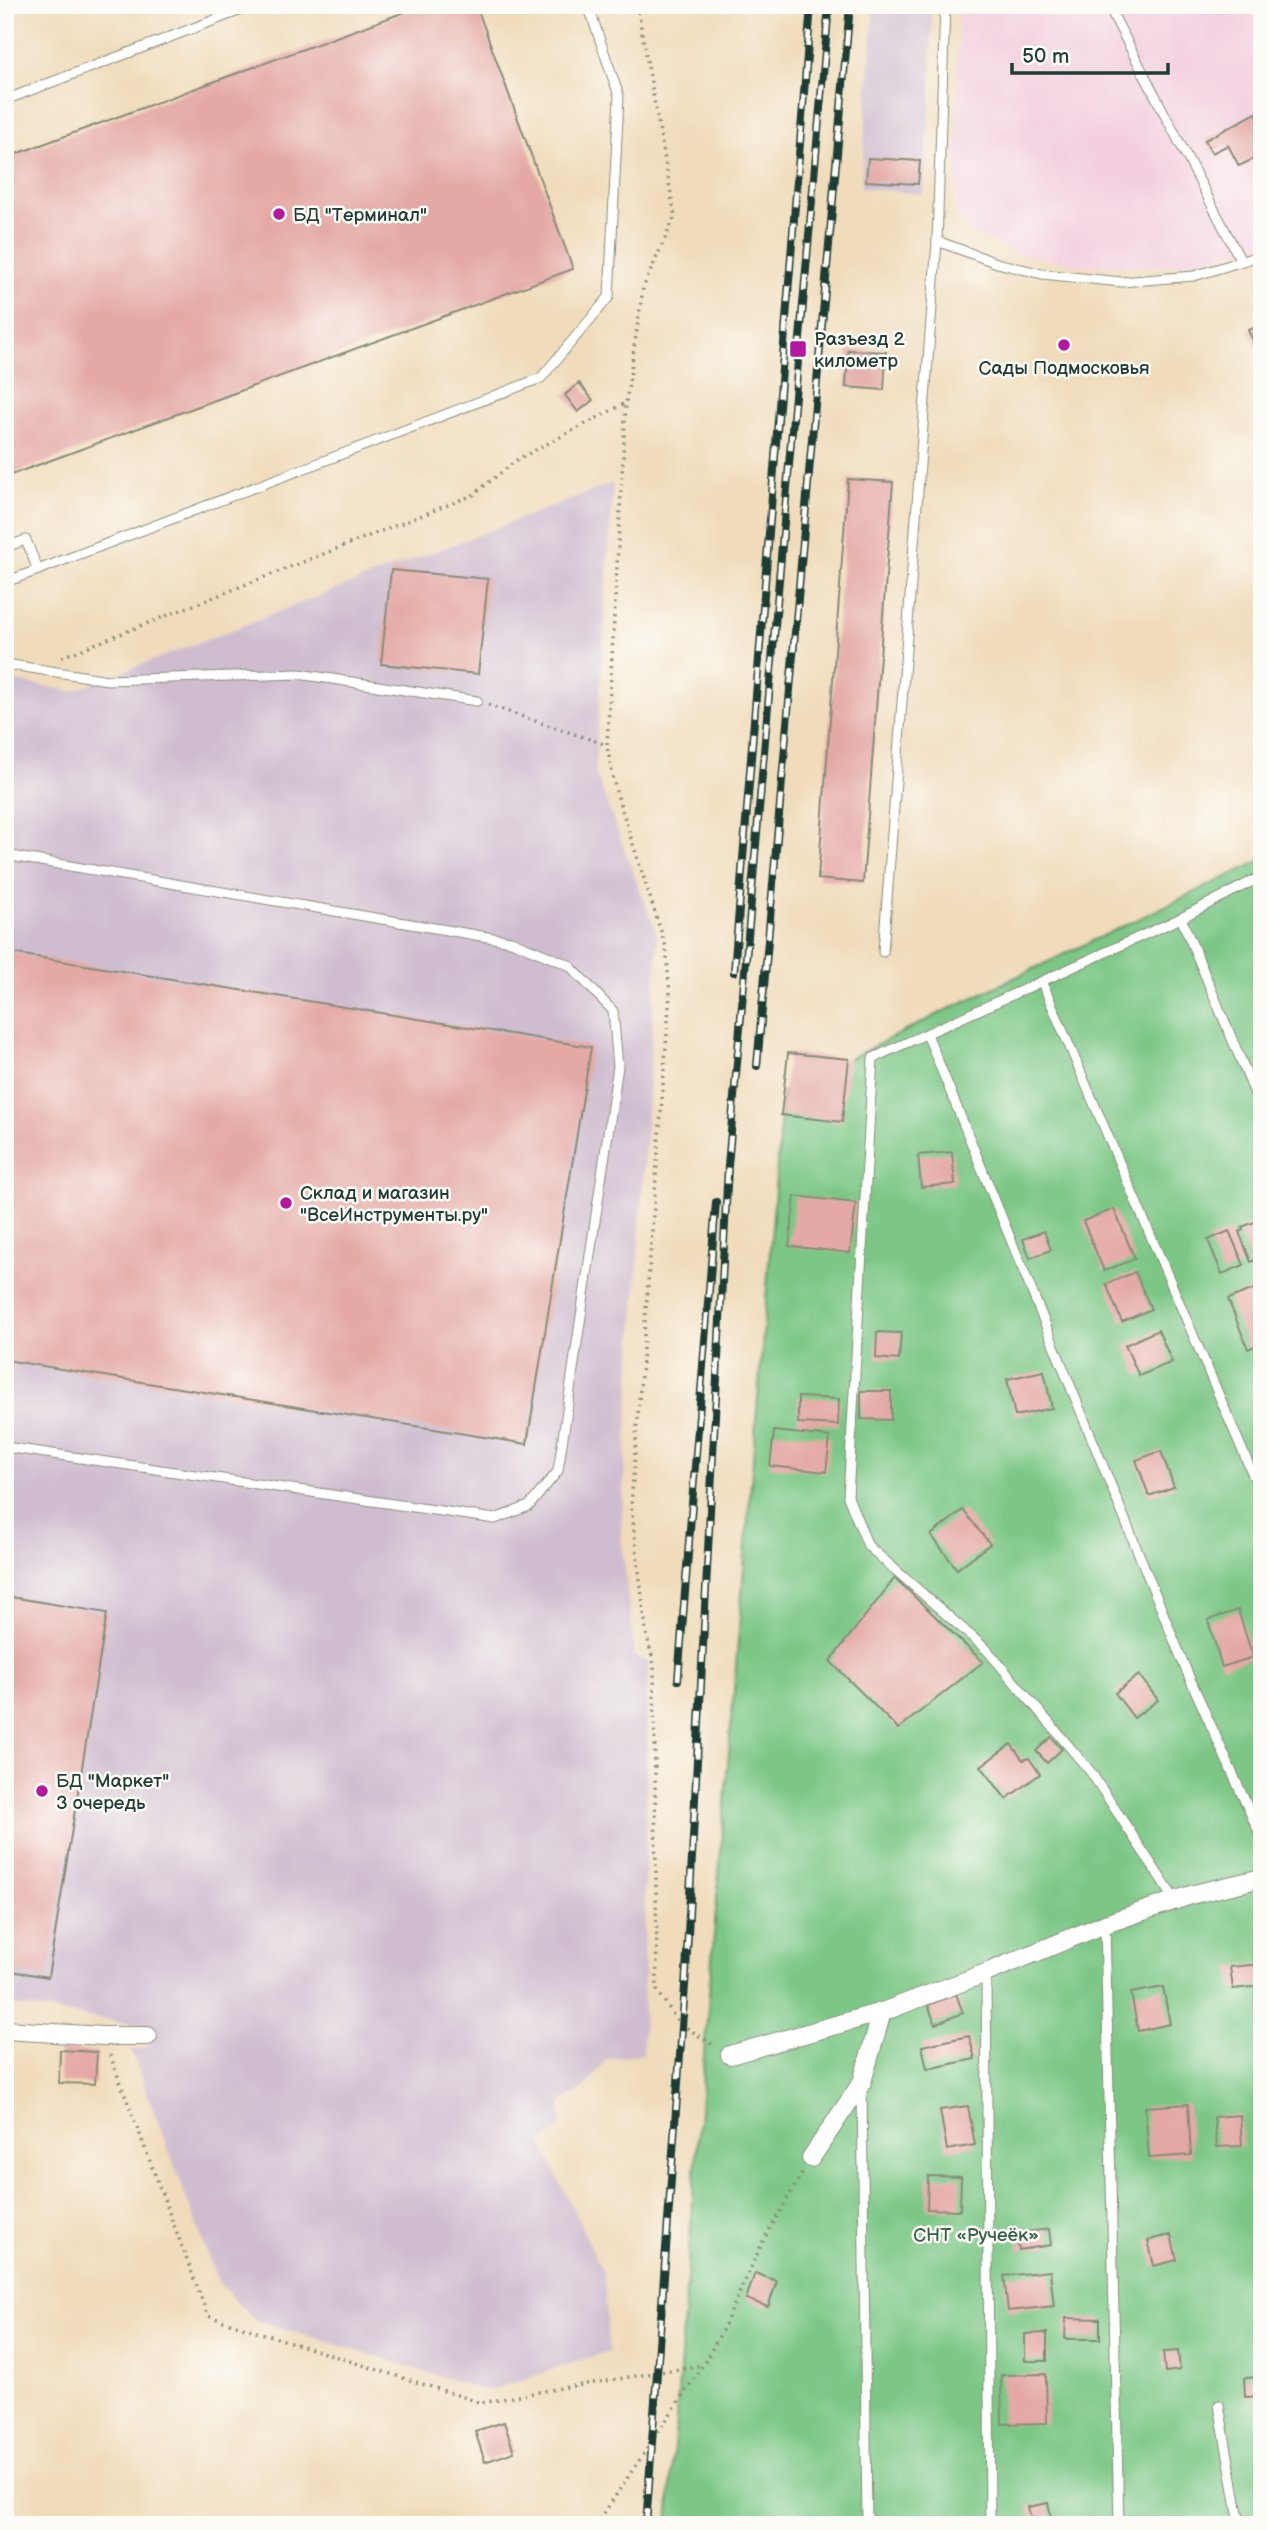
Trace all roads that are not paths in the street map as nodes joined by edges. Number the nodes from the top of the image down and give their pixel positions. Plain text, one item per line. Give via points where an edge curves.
1 (254, 5) edge
2 (588, 5) edge
3 (945, 5) edge
4 (1108, 5) edge
5 (5, 100) edge
6 (937, 241) junction
7 (1262, 255) edge
8 (1241, 261) junction
9 (5, 547) edge
10 (38, 570) junction
11 (5, 582) edge
12 (5, 664) edge
13 (477, 701) road end
14 (5, 855) edge
15 (1262, 876) edge
16 (1181, 918) junction
17 (883, 952) dead end
18 (1042, 982) junction
19 (927, 1034) junction
20 (1262, 1110) edge
21 (5, 1447) edge
22 (1262, 1496) edge
23 (1262, 1839) edge
24 (1262, 1878) edge
25 (1175, 1900) junction
26 (1105, 1924) junction
27 (986, 1973) junction
28 (882, 2012) junction
29 (5, 2030) edge
30 (148, 2036) dead end
31 (730, 2055) road end
32 (862, 2082) junction
33 (811, 2158) road end
34 (1219, 2405) dead end
35 (867, 2525) edge
36 (990, 2525) edge
37 (1119, 2525) edge
38 (1240, 2525) edge

1 - 5 lane
2 - 10 lane via 620,96 609,297 541,378
3 - 6 lane
4 - 8 lane
6 - 8 lane via 1042,274 1121,282 1194,275
6 - 17 lane
7 - 8 lane
9 - 10 lane via 26,540
10 - 11 lane
12 - 13 lane via 108,680 299,674
14 - 21 lane via 511,941 569,965 613,1011 618,1066 558,1471 529,1506 495,1519
15 - 16 lane
16 - 18 lane
16 - 20 lane
18 - 19 lane
18 - 22 lane
19 - 23 lane via 1187,1672
19 - 25 lane via 873,1058 848,1497 868,1546 987,1650 1090,1770
24 - 25 street
25 - 26 street
26 - 27 street
26 - 37 lane
27 - 28 street
27 - 36 lane
28 - 31 street
28 - 32 street
29 - 30 street
32 - 33 street
32 - 35 lane
34 - 38 lane

